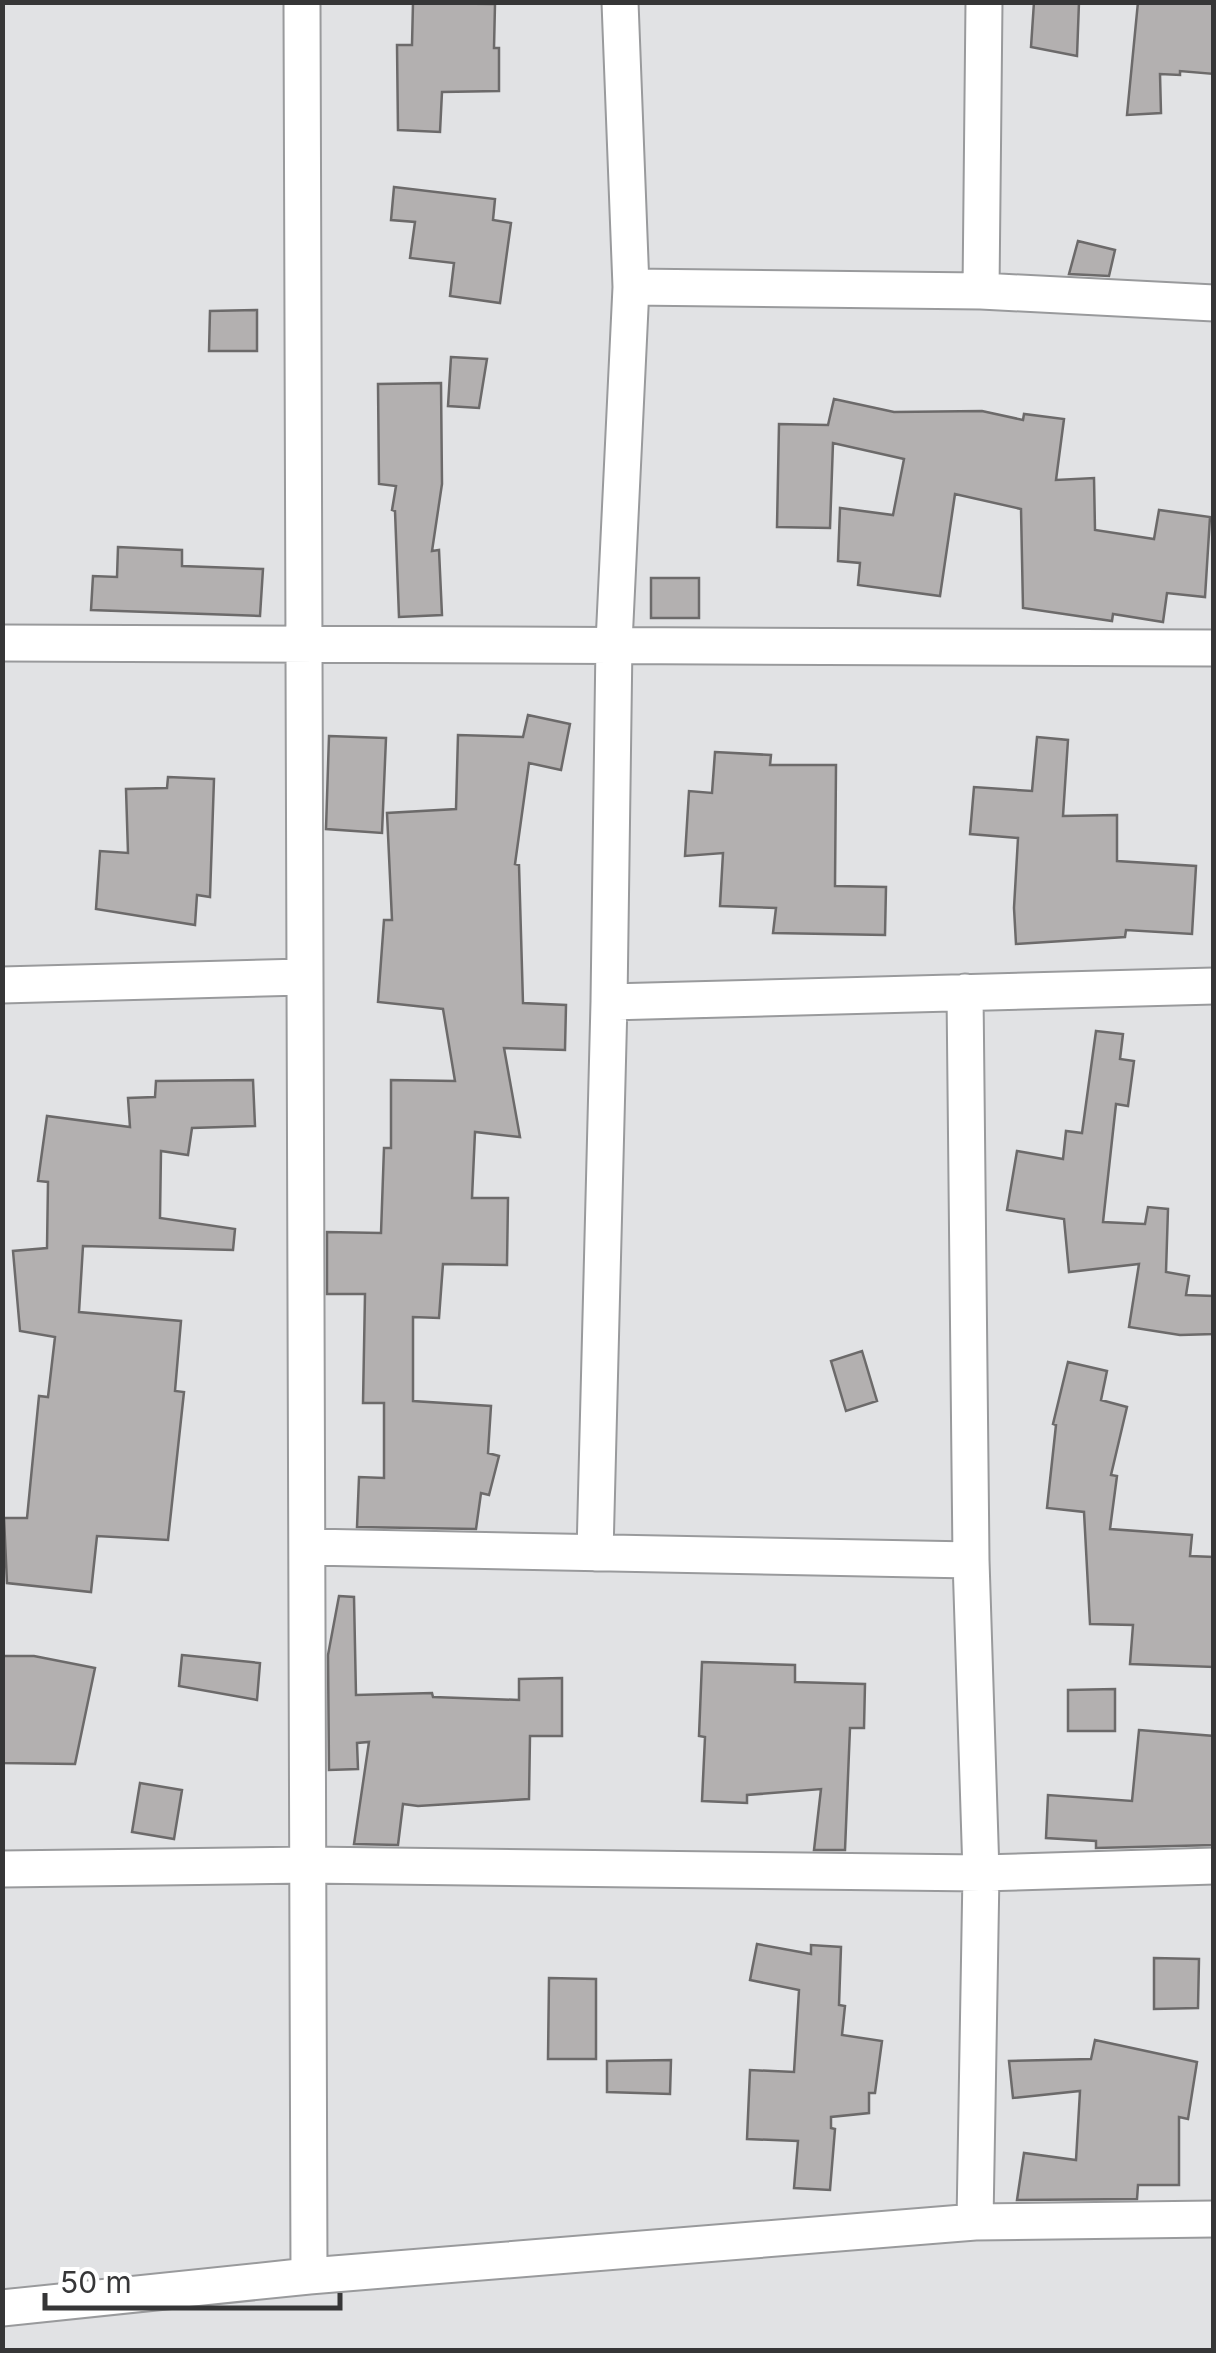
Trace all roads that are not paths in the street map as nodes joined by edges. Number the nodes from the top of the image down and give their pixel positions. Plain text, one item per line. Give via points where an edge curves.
1 (302, 2) edge
2 (620, 2) edge
3 (984, 2) edge
4 (631, 287) junction
5 (980, 291) junction
6 (1214, 304) edge
7 (2, 642) edge
8 (614, 644) junction
9 (302, 646) junction
10 (1214, 648) edge
11 (302, 977) junction
12 (2, 985) edge
13 (1214, 986) edge
14 (965, 992) junction
15 (609, 1002) junction
16 (309, 1548) junction
17 (595, 1553) junction
18 (972, 1560) junction
19 (307, 1865) junction
20 (1214, 1866) edge
21 (2, 1869) edge
22 (982, 1872) junction
23 (1214, 2219) edge
24 (975, 2222) junction
25 (310, 2276) junction
26 (2, 2308) edge

1 - 9 street
2 - 4 street
3 - 5 street
4 - 5 street
4 - 8 street
5 - 6 street
7 - 9 street
8 - 9 street
8 - 10 street
8 - 15 street
9 - 11 street
11 - 12 street
11 - 16 street
13 - 14 street
14 - 15 street
14 - 18 street
15 - 17 street
16 - 17 street
16 - 19 street
17 - 18 street
18 - 22 street
19 - 21 street
19 - 22 street
19 - 25 street
20 - 22 street
22 - 24 street
23 - 24 street
24 - 25 street
25 - 26 street

